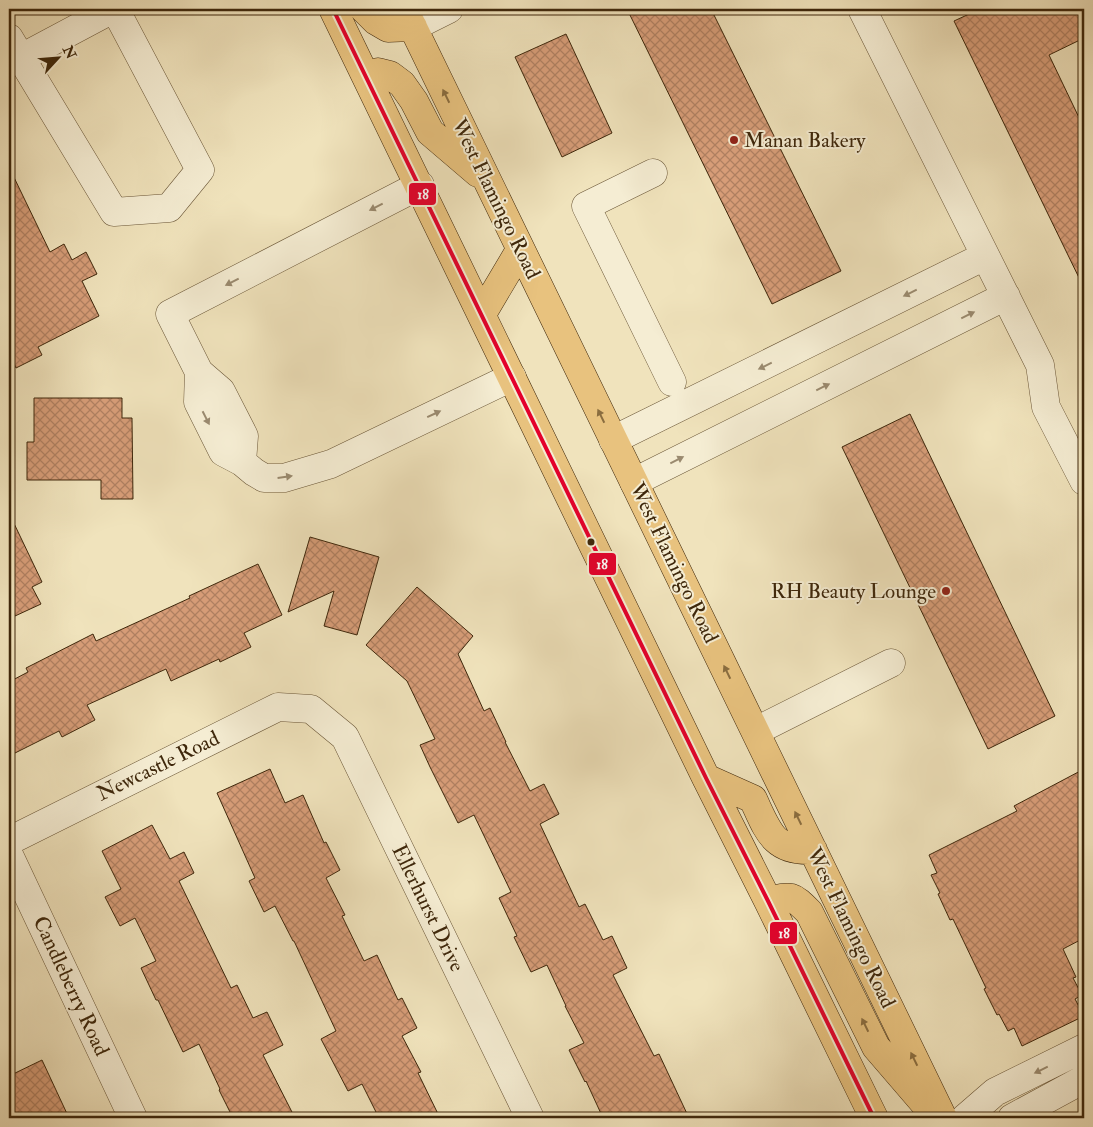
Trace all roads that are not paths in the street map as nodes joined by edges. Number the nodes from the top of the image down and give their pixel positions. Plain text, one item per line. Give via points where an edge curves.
1 (114, 9) edge
2 (333, 9) edge
3 (364, 9) edge
4 (449, 9) edge
5 (862, 9) edge
6 (408, 18) edge
7 (15, 48) edge
8 (366, 74) junction
9 (653, 173) dead end
10 (486, 180) junction
11 (420, 185) junction
12 (520, 250) junction
13 (986, 256) junction
14 (1006, 296) junction
15 (482, 314) junction
16 (512, 377) junction
17 (672, 382) dead end
18 (613, 440) junction
19 (1084, 481) edge
20 (634, 482) junction
21 (891, 663) dead end
22 (311, 710) joint
23 (756, 731) junction
24 (706, 778) junction
25 (9, 840) edge
26 (813, 850) junction
27 (9, 855) edge
28 (768, 901) junction
29 (1084, 1048) edge
30 (1084, 1080) edge
31 (133, 1118) edge
32 (530, 1118) edge
33 (874, 1118) edge
34 (938, 1118) edge
35 (943, 1118) edge
36 (965, 1118) edge
37 (1012, 1118) edge

1 - 7 street
1 - 7 street via 200,170 169,208 114,212
2 - 8 main road
3 - 6 main road via 376,22 388,28
4 - 6 street
5 - 13 street
10 -> 6 main road, West Flamingo Road
8 - 10 main road via 390,75 402,84 430,132
8 - 11 main road
9 - 17 street via 586,206
10 - 12 main road, West Flamingo Road
11 - 15 main road
11 -> 16 street via 170,314 199,372 198,402 223,452 264,478 284,478 331,464
12 - 15 main road
18 -> 12 main road, West Flamingo Road
13 - 14 street
13 -> 18 street
14 - 19 street via 1040,365 1046,408
20 -> 14 street
15 - 16 main road
16 - 24 main road
18 - 20 main road, West Flamingo Road
23 -> 20 main road, West Flamingo Road
21 - 23 street
22 - 25 street, Newcastle Road via 278,707
22 - 32 street, Ellerhurst Drive via 345,737
26 -> 23 main road, West Flamingo Road
24 - 26 main road via 753,799 769,832 784,846
24 - 28 main road
35 -> 26 main road, West Flamingo Road
27 - 31 street, Candleberry Road
28 - 33 main road
34 -> 28 main road via 876,1047 809,912 795,898
29 -> 36 street via 995,1092
30 - 37 street

